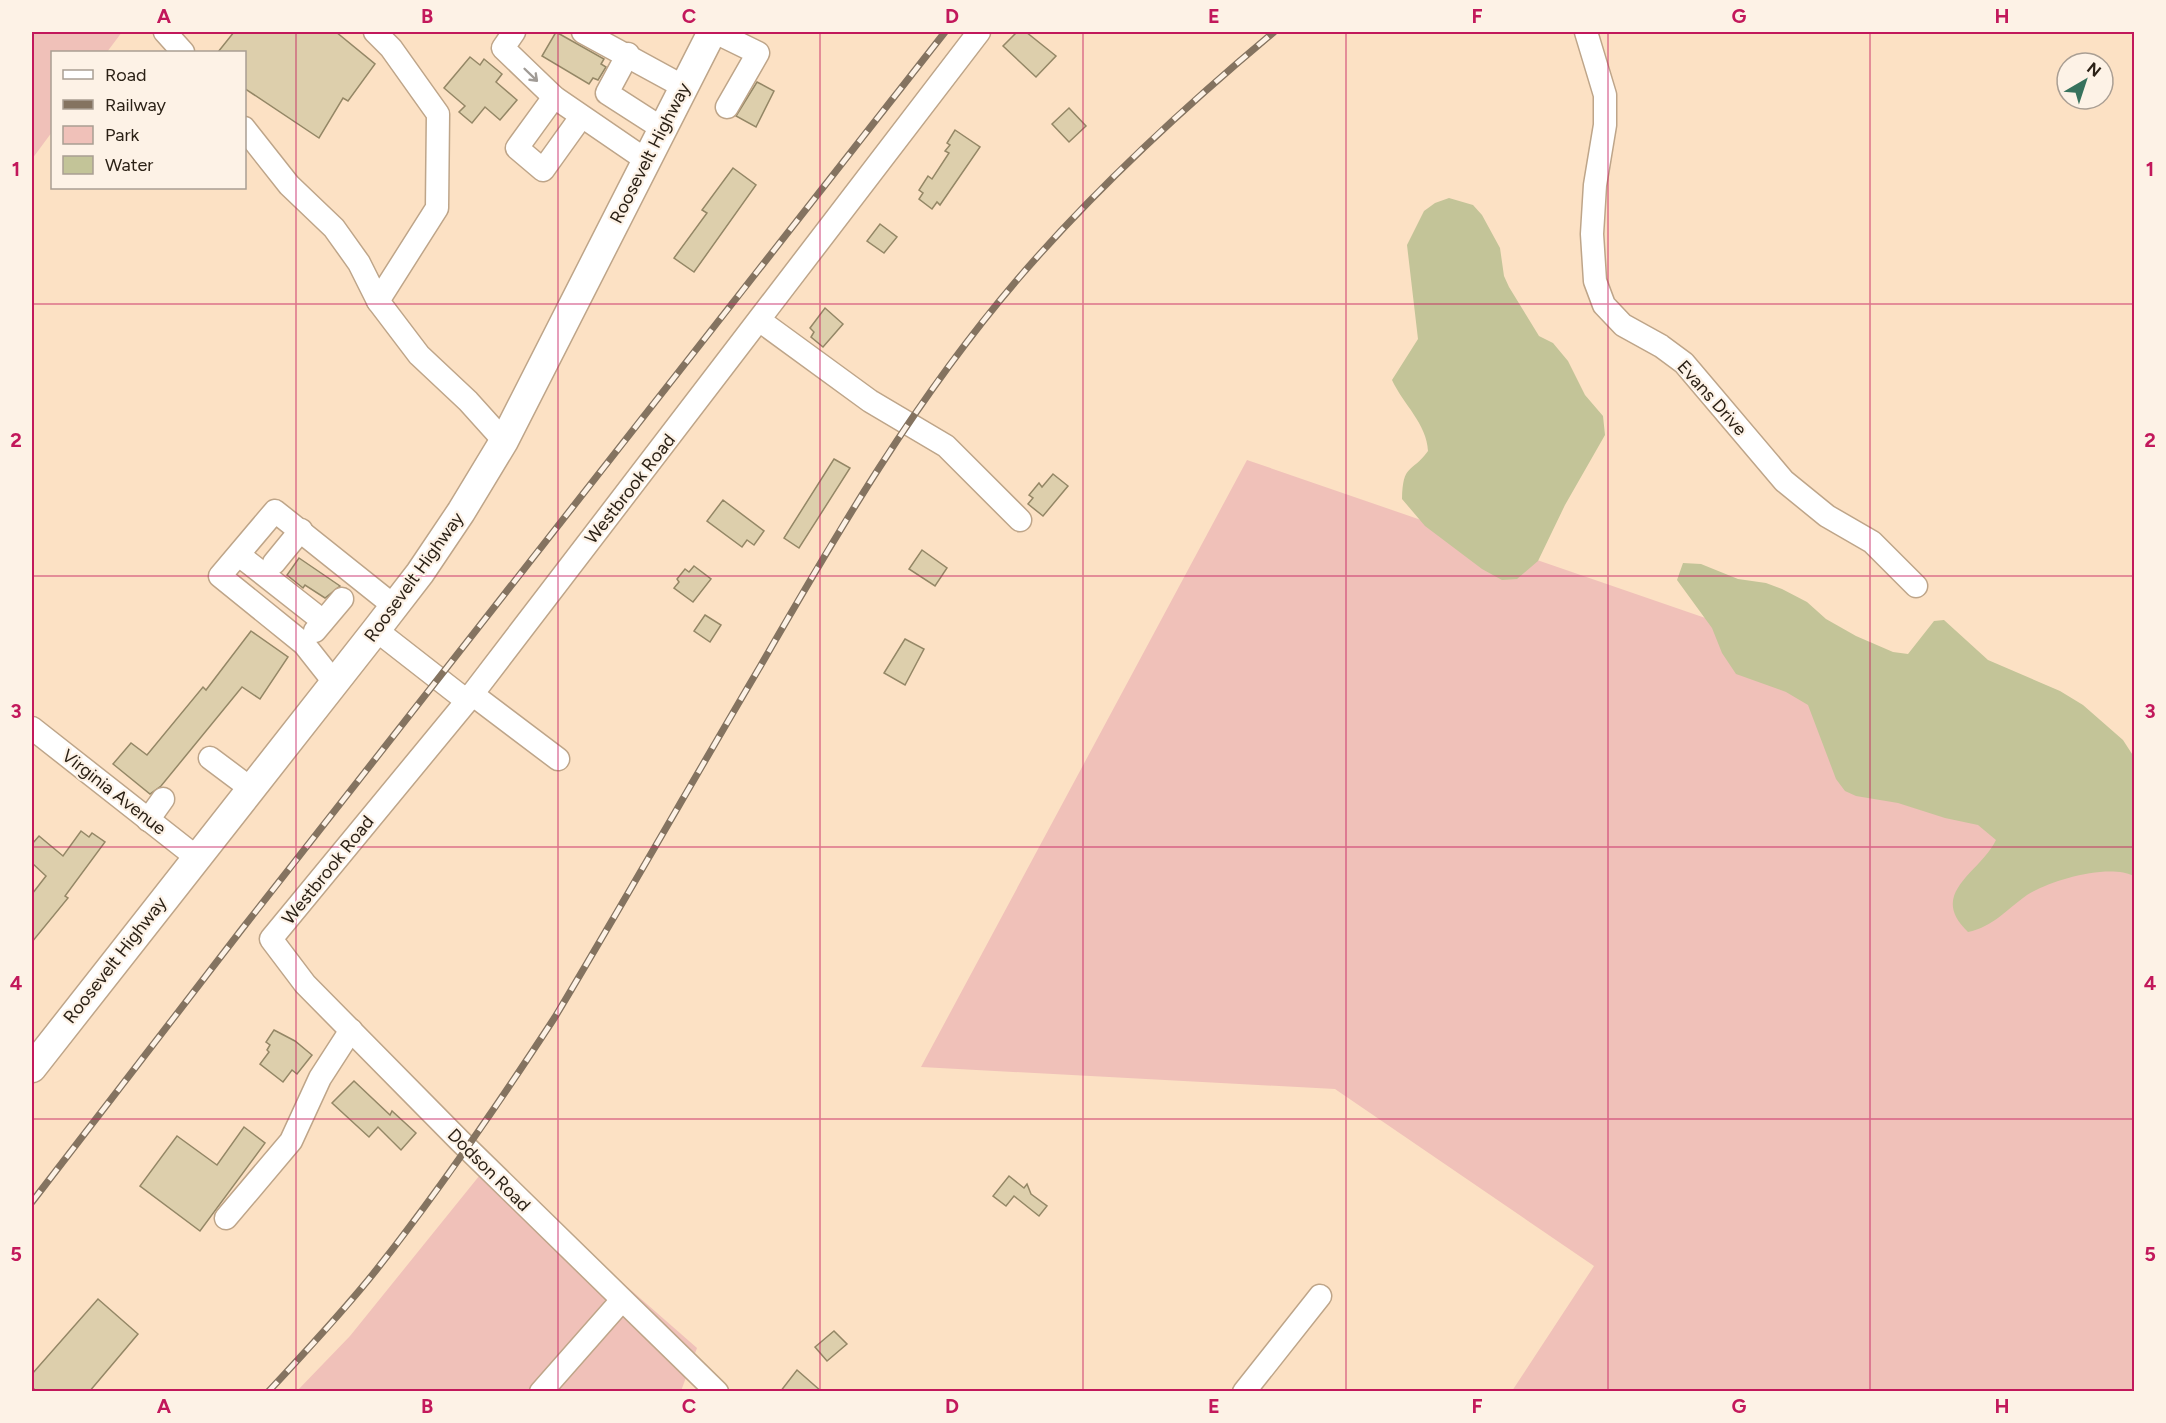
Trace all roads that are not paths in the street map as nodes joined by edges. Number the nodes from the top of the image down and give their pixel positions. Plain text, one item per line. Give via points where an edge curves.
1 (165, 32) edge
2 (375, 32) edge
3 (514, 32) edge
4 (584, 32) edge
5 (713, 32) edge
6 (980, 32) edge
7 (1586, 32) edge
8 (182, 51) edge
9 (628, 54) junction
10 (684, 87) junction
11 (554, 97) junction
12 (727, 107) dead end
13 (581, 117) junction
14 (663, 129) junction
15 (246, 131) edge
16 (646, 160) junction
17 (378, 301) junction
18 (759, 320) junction
19 (504, 441) junction
20 (1020, 520) dead end
21 (301, 530) junction
22 (239, 555) junction
23 (274, 562) dead end
24 (1916, 586) dead end
25 (342, 599) dead end
26 (394, 606) junction
27 (323, 621) junction
28 (376, 630) junction
29 (304, 644) junction
30 (334, 682) junction
31 (470, 697) junction
32 (32, 728) edge
33 (210, 758) dead end
34 (558, 759) dead end
35 (250, 788) junction
36 (163, 799) dead end
37 (148, 820) junction
38 (196, 857) junction
39 (271, 939) joint
40 (351, 1030) junction
41 (32, 1068) edge
42 (226, 1218) dead end
43 (1320, 1296) dead end
44 (622, 1300) junction
45 (541, 1392) edge
46 (717, 1392) edge
47 (1244, 1392) edge

1 - 8 street
2 - 17 street via 392,48 438,114 437,208
3 -> 11 street via 503,48
4 - 9 street
5 - 10 main road, Roosevelt Highway
5 - 12 street via 758,53
6 - 18 street, Westbrook Road
7 - 24 street, Evans Drive via 1605,95 1592,234 1595,281 1604,305 1623,325 1684,363 1784,481 1827,516 1872,542
9 - 10 street via 649,70
9 - 14 street via 607,93
10 - 14 main road, Roosevelt Highway
11 - 13 street
11 - 13 street via 517,148 543,170
13 - 16 street
14 - 16 main road, Roosevelt Highway
15 - 17 street via 289,185 334,228
16 - 19 main road, Roosevelt Highway
17 - 19 street via 419,355
18 - 20 street via 870,401 946,446
18 - 31 street, Westbrook Road
19 - 26 main road, Roosevelt Highway via 461,512
21 - 22 street via 275,511
21 - 23 street
21 - 26 street
22 - 27 street
22 - 29 street via 220,576
25 - 27 street
26 - 28 main road, Roosevelt Highway
27 - 29 street
28 - 30 main road, Roosevelt Highway
28 - 31 street
29 - 30 street
30 - 35 main road, Roosevelt Highway
31 - 34 street
31 - 39 street, Westbrook Road
32 - 37 street, Virginia Avenue
33 - 35 street
35 - 38 main road, Roosevelt Highway
36 - 37 street
37 - 38 street, Virginia Avenue
38 - 41 main road, Roosevelt Highway
39 - 40 street, Dodson Road via 305,984
40 - 42 street via 320,1078 291,1141
40 - 44 street, Dodson Road
43 - 47 street
44 - 45 street
44 - 46 street, Dodson Road

